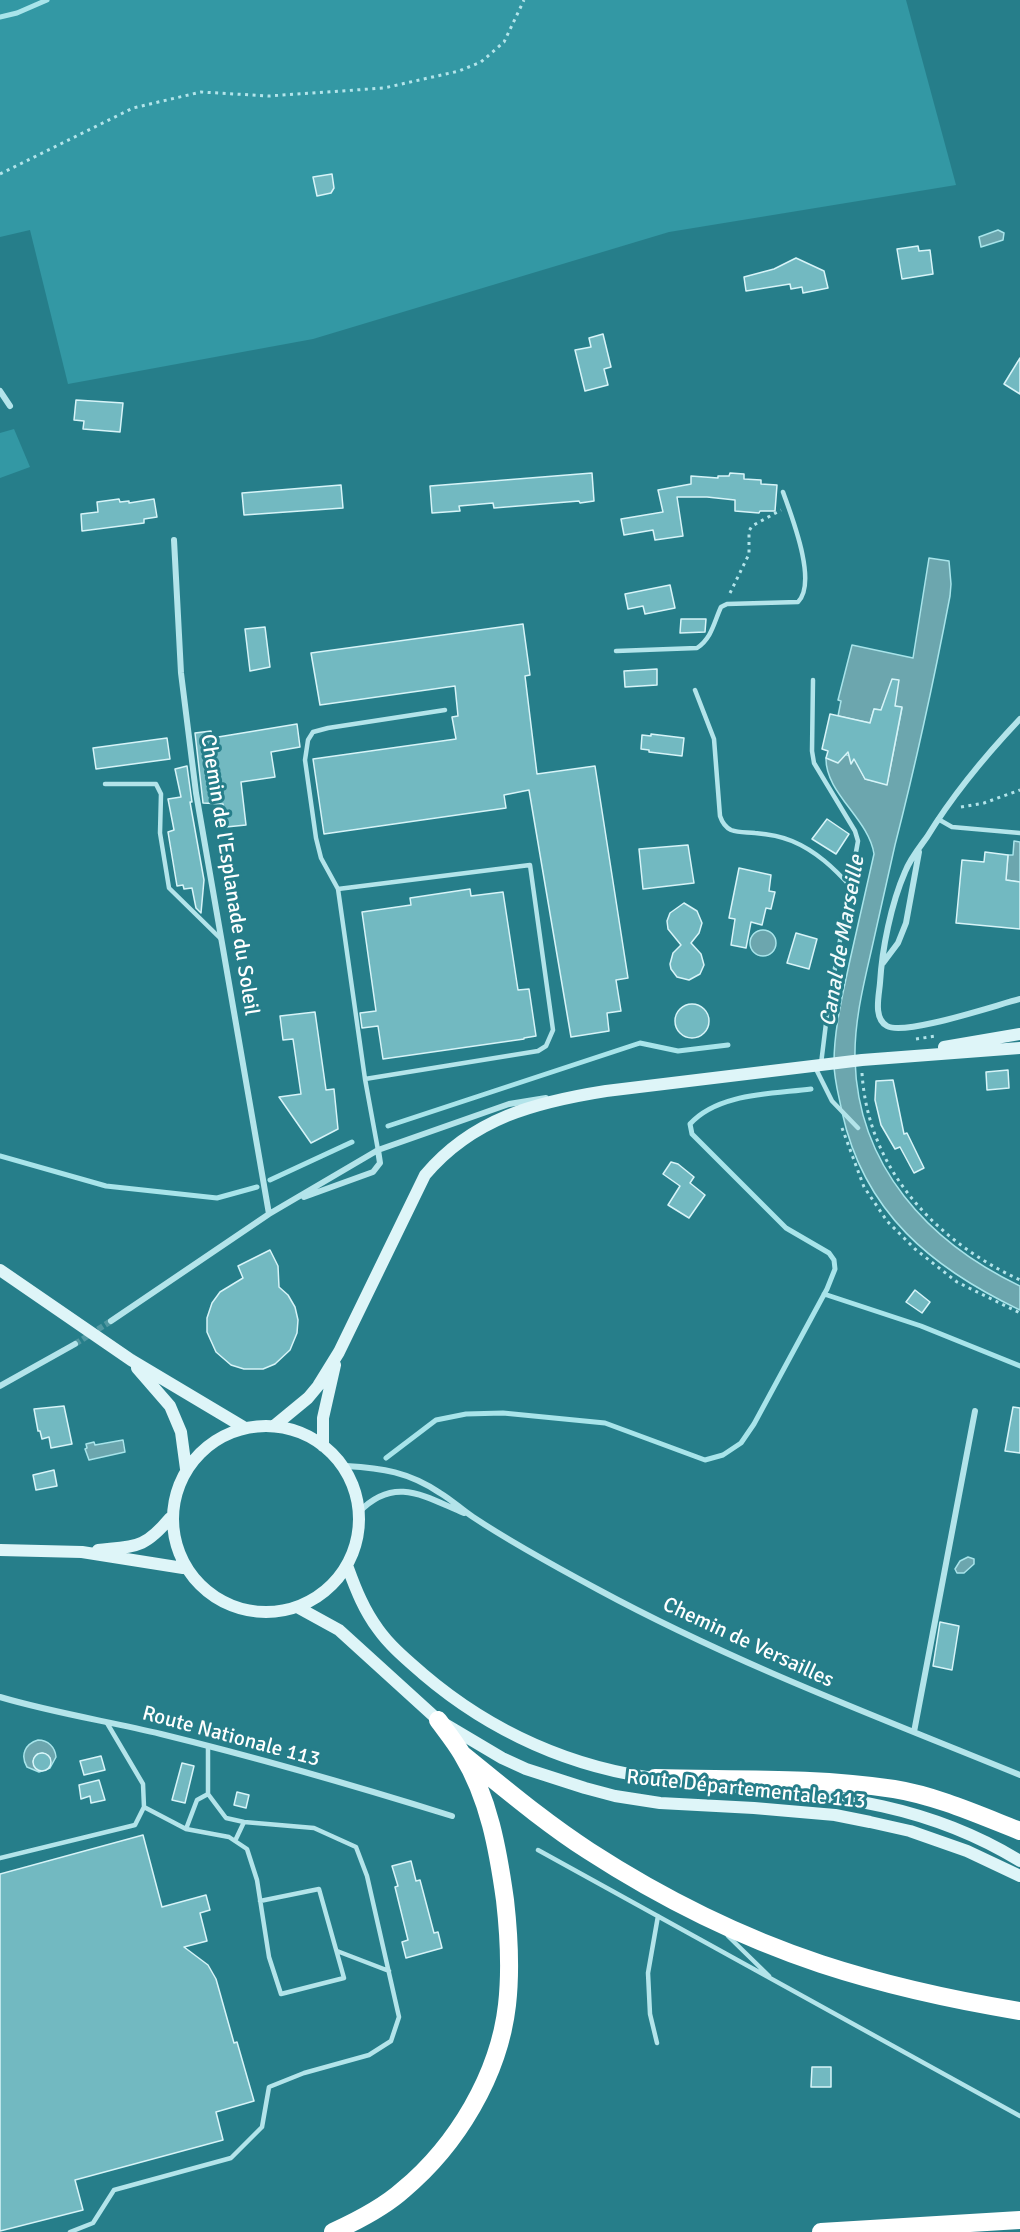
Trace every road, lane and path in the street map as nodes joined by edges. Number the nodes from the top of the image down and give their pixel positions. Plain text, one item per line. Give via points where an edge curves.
1 (524, 0) edge
2 (0, 174) edge
3 (0, 391) edge
4 (10, 406) dead end
5 (783, 492) dead end
6 (788, 506) junction
7 (174, 540) dead end
8 (721, 607) junction
9 (616, 651) dead end
10 (813, 680) dead end
11 (695, 690) dead end
12 (445, 710) dead end
13 (1020, 718) edge
14 (105, 784) dead end
15 (1020, 790) edge
16 (945, 808) junction
17 (938, 819) junction
18 (1020, 833) edge
19 (919, 849) junction
20 (851, 887) junction
21 (338, 889) junction
22 (221, 939) junction
23 (881, 966) junction
24 (1020, 999) edge
25 (1020, 1034) edge
26 (1020, 1048) edge
27 (864, 1059) junction
28 (823, 1064) junction
29 (365, 1079) junction
30 (571, 1097) junction
31 (832, 1101) junction
32 (858, 1128) dead end
33 (378, 1150) junction
34 (291, 1201) junction
35 (269, 1214) junction
36 (0, 1270) edge
37 (1020, 1280) edge
38 (1020, 1313) edge
39 (111, 1321) tunnel mouth
40 (75, 1344) tunnel mouth
41 (339, 1352) junction
42 (131, 1360) junction
43 (0, 1386) edge
44 (975, 1411) dead end
45 (274, 1426) junction
46 (245, 1428) junction
47 (323, 1446) junction
48 (346, 1466) junction
49 (186, 1469) junction
50 (359, 1512) junction
51 (473, 1517) junction
52 (170, 1518) junction
53 (0, 1550) edge
54 (82, 1552) junction
55 (348, 1568) junction
56 (183, 1569) junction
57 (299, 1608) junction
58 (0, 1697) edge
59 (438, 1720) junction
60 (107, 1723) junction
61 (914, 1732) junction
62 (208, 1747) junction
63 (462, 1754) junction
64 (1020, 1775) edge
65 (655, 1778) junction
66 (208, 1794) junction
67 (144, 1807) junction
68 (452, 1816) dead end
69 (244, 1822) junction
70 (186, 1828) junction
71 (1020, 1831) edge
72 (235, 1841) junction
73 (538, 1850) dead end
74 (0, 1858) edge
75 (1020, 1861) edge
76 (1020, 1876) edge
77 (260, 1901) junction
78 (658, 1916) junction
79 (711, 1919) junction
80 (336, 1951) junction
81 (389, 1971) junction
82 (774, 1981) junction
83 (1020, 2011) edge
84 (657, 2043) dead end
85 (1020, 2116) edge
86 (1020, 2220) edge
87 (70, 2232) edge
88 (333, 2232) edge
89 (821, 2232) edge

1 - 2 path via 504,42 481,62 459,71 384,88 269,96 201,92 133,108
3 - 4 street
5 - 6 lane
6 - 8 path via 749,531 749,554
6 - 8 lane via 804,555 801,599
7 - 22 street, Chemin de l'Esplanade du Soleil via 181,673 196,793
8 - 9 lane via 711,634 697,648
10 - 20 lane via 814,763 858,841
11 - 20 lane via 714,739 723,824 730,830 793,841 815,853
12 - 21 lane via 328,728 313,732 308,740 305,760 316,838 321,858
13 - 16 street via 984,756
14 - 22 lane via 156,784 161,794 160,833 169,888
15 - 16 path via 984,803
16 - 17 street
17 - 18 lane via 952,827
17 - 19 street
19 - 23 street via 904,874
19 - 23 street via 902,935
20 - 28 lane via 828,1007
21 - 29 lane
21 - 29 lane via 530,865 553,1030 546,1046 538,1052
22 - 35 street, Chemin de l'Esplanade du Soleil
23 - 24 street via 878,1011 882,1022 892,1028 911,1029
25 - 27 main road
26 - 27 main road
27 - 28 main road
27 - 37 path via 863,1088 870,1121 883,1154 913,1202 956,1243
28 - 30 main road
28 - 31 lane
29 - 33 lane
30 - 33 street via 509,1104
30 - 41 main road via 503,1117 476,1130 441,1157 425,1175
31 - 32 lane
31 - 38 path via 864,1187 887,1221 957,1282
33 - 34 street
33 - 34 street via 380,1163 373,1172
34 - 35 street
35 - 39 street
36 - 42 main road
40 - 43 street
41 - 45 main road via 308,1398
41 - 47 main road via 326,1400
42 - 46 main road
42 - 49 main road via 170,1406 181,1432
44 - 61 street
45 - 46 main road
45 - 47 main road
46 - 49 main road via 220,1437
47 - 48 main road
48 - 50 main road
48 - 51 street, Chemin de Versailles via 386,1469 415,1478
49 - 52 main road
50 - 51 street, Chemin de Versailles via 368,1502 397,1491 415,1492
50 - 55 main road via 358,1538
51 - 61 street, Chemin de Versailles via 600,1591 833,1700
52 - 54 main road via 138,1546
52 - 56 main road via 174,1547
53 - 54 main road
54 - 56 main road
55 - 57 main road via 320,1597
55 - 65 main road, Route Départementale 113 via 361,1602 379,1630 402,1655 480,1717 566,1758
56 - 57 main road via 222,1600 243,1608
57 - 59 main road, Route Départementale 113 via 339,1630
58 - 60 street, Route Nationale 113
59 - 63 highway
59 - 76 main road, Route Départementale 113 via 502,1758 585,1788 660,1803 870,1821 910,1830
60 - 62 street, Route Nationale 113
60 - 67 lane via 143,1784
61 - 64 street, Chemin de Versailles
62 - 66 lane
62 - 68 street, Route Nationale 113
63 - 79 highway via 587,1850
63 - 88 highway via 492,1827 506,1912 507,2004 500,2043 477,2100 450,2142 403,2190 359,2220
65 - 71 highway via 791,1781 896,1789
65 - 75 main road, Route Départementale 113 via 857,1800 914,1813 968,1834
66 - 69 lane via 226,1818
66 - 70 lane via 197,1800
67 - 70 lane
67 - 74 lane via 135,1825
69 - 72 lane
69 - 81 lane via 314,1828 356,1847 367,1876
70 - 72 lane
72 - 77 lane via 247,1849
73 - 78 lane
77 - 80 lane via 319,1888
77 - 80 lane via 269,1957 281,1994 344,1978
78 - 82 lane
78 - 84 lane via 648,1973 650,2014
79 - 82 lane
79 - 83 highway via 821,1964 971,2003
80 - 81 lane
81 - 87 lane via 399,2017 391,2042 369,2055 269,2087 262,2127 231,2158 114,2190 93,2223
82 - 85 lane
86 - 89 highway

